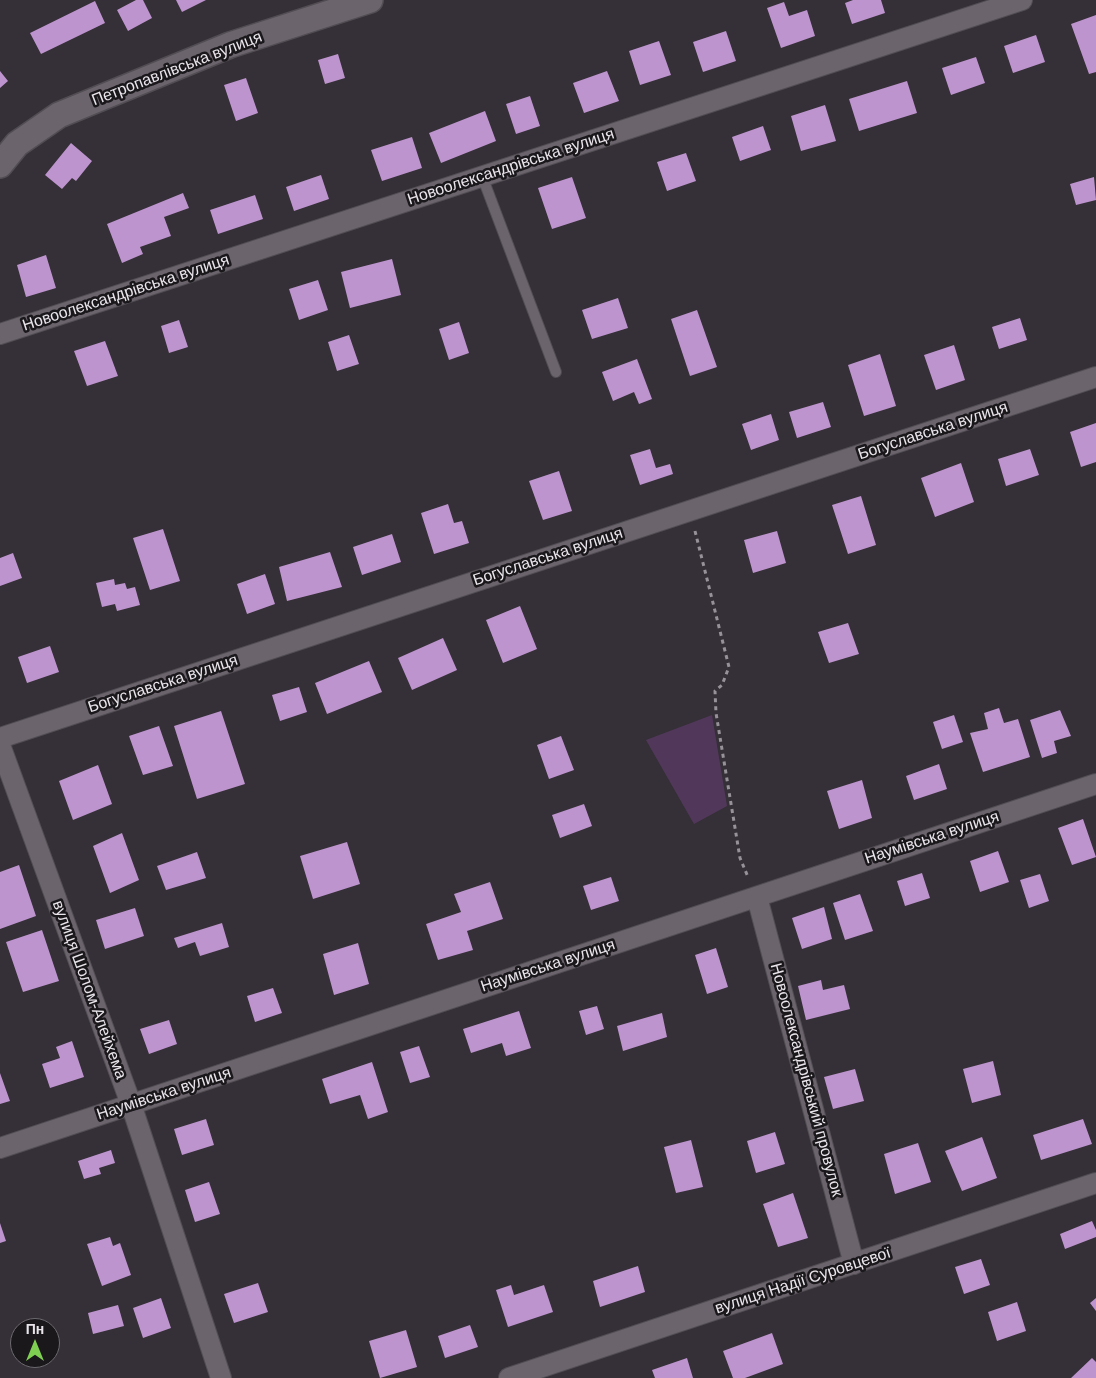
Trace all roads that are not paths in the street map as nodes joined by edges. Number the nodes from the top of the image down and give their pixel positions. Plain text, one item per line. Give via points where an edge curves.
1 (370, 0) edge
2 (1022, 0) edge
3 (0, 165) edge
4 (482, 176) junction
5 (0, 334) edge
6 (556, 372) dead end
7 (1096, 377) edge
8 (0, 738) edge
9 (0, 745) edge
10 (1096, 784) edge
11 (755, 898) junction
12 (131, 1104) junction
13 (0, 1148) edge
14 (1096, 1184) edge
15 (854, 1264) junction
16 (222, 1378) edge
17 (509, 1378) edge

1 - 3 street, Петропавлівська вулиця via 230,45 59,115 17,144
2 - 4 street, Новоолександрівська вулиця
4 - 5 street, Новоолександрівська вулиця
4 - 6 lane
7 - 8 street, Богуславська вулиця
9 - 12 street, вулиця Шолом-Алейхема
10 - 11 street, Наумівська вулиця
11 - 12 street, Наумівська вулиця
11 - 15 street, Новоолександрівський провулок
12 - 13 street, Наумівська вулиця
12 - 16 street, вулиця Шолом-Алейхема
14 - 15 street, вулиця Надії Суровцевої
15 - 17 street, вулиця Надії Суровцевої

